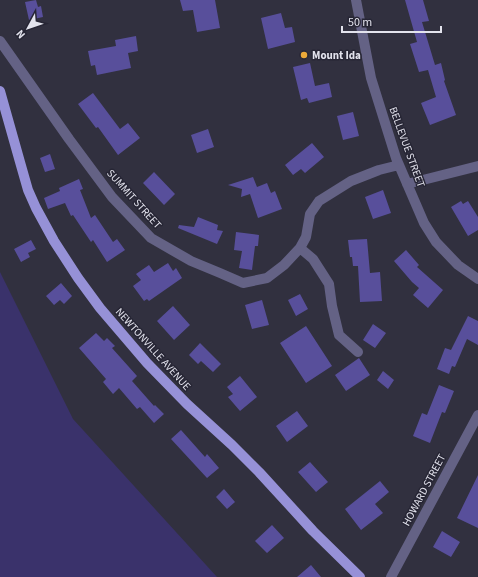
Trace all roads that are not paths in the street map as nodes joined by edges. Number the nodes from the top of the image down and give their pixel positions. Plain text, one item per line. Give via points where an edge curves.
1 (356, 0) edge
2 (0, 41) edge
3 (0, 91) edge
4 (399, 165) junction
5 (478, 166) edge
6 (407, 184) junction
7 (300, 248) junction
8 (478, 279) edge
9 (358, 352) dead end
10 (478, 415) edge
11 (360, 577) edge
12 (391, 577) edge

1 - 4 street, BELLEVUE STREET via 371,78
2 - 7 street, SUMMIT STREET via 112,197 151,238 191,261 243,284 267,278
3 - 11 main road, NEWTONVILLE AVENUE via 28,190 54,241 86,290 146,362 238,451
4 - 6 street, BELLEVUE STREET
4 - 7 street, SUMMIT STREET via 351,181 319,201 310,214 306,237
5 - 6 street
6 - 8 street, BELLEVUE STREET via 424,223 436,242 458,265
7 - 9 street via 313,259 328,284 339,335
10 - 12 street, HOWARD STREET

